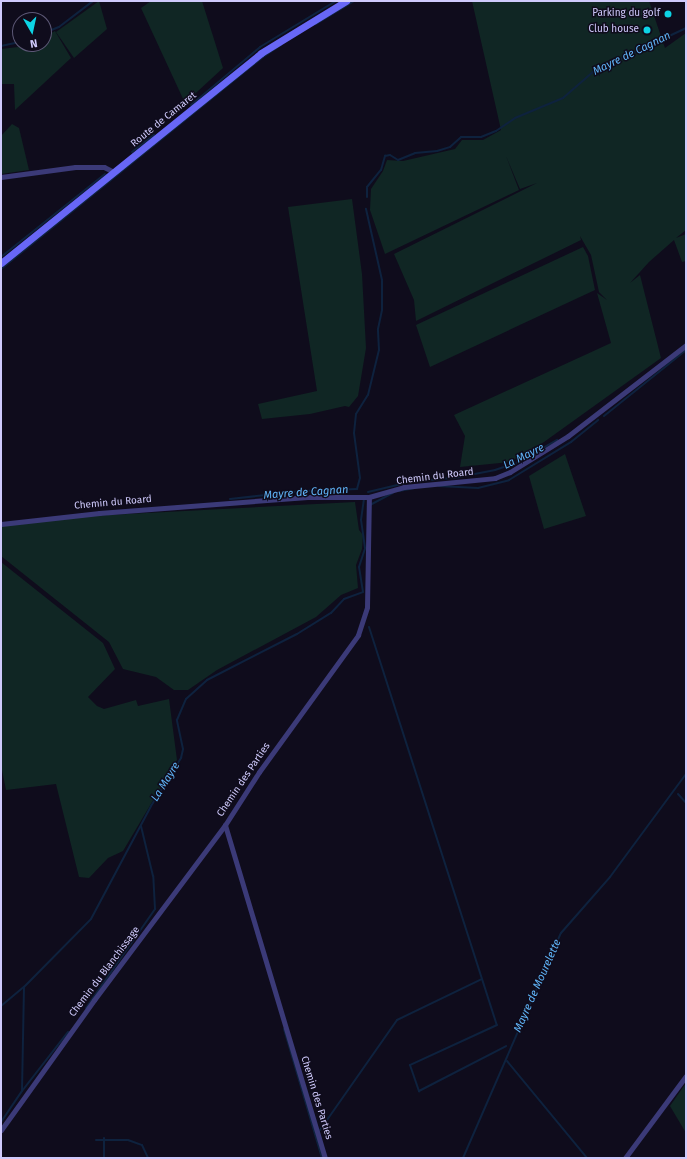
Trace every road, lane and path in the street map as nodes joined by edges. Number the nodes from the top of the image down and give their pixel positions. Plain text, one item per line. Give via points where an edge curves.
1 (346, 1) edge
2 (114, 172) junction
3 (1, 177) edge
4 (1, 264) edge
5 (686, 345) edge
6 (369, 497) junction
7 (1, 524) edge
8 (225, 825) junction
9 (686, 1076) edge
10 (1, 1130) edge
11 (325, 1158) edge
12 (625, 1158) edge

1 - 2 main road, Route de Camaret via 261,53
2 - 3 street via 104,167 75,167
2 - 4 main road, Route de Camaret
5 - 6 street, Chemin du Roard via 568,436 510,472 495,478 404,487
6 - 7 street, Chemin du Roard via 306,497 99,513
6 - 8 street, Chemin des Parties via 367,607 362,626
8 - 10 street, Chemin du Blanchissage
8 - 11 street, Chemin des Parties
9 - 12 street

